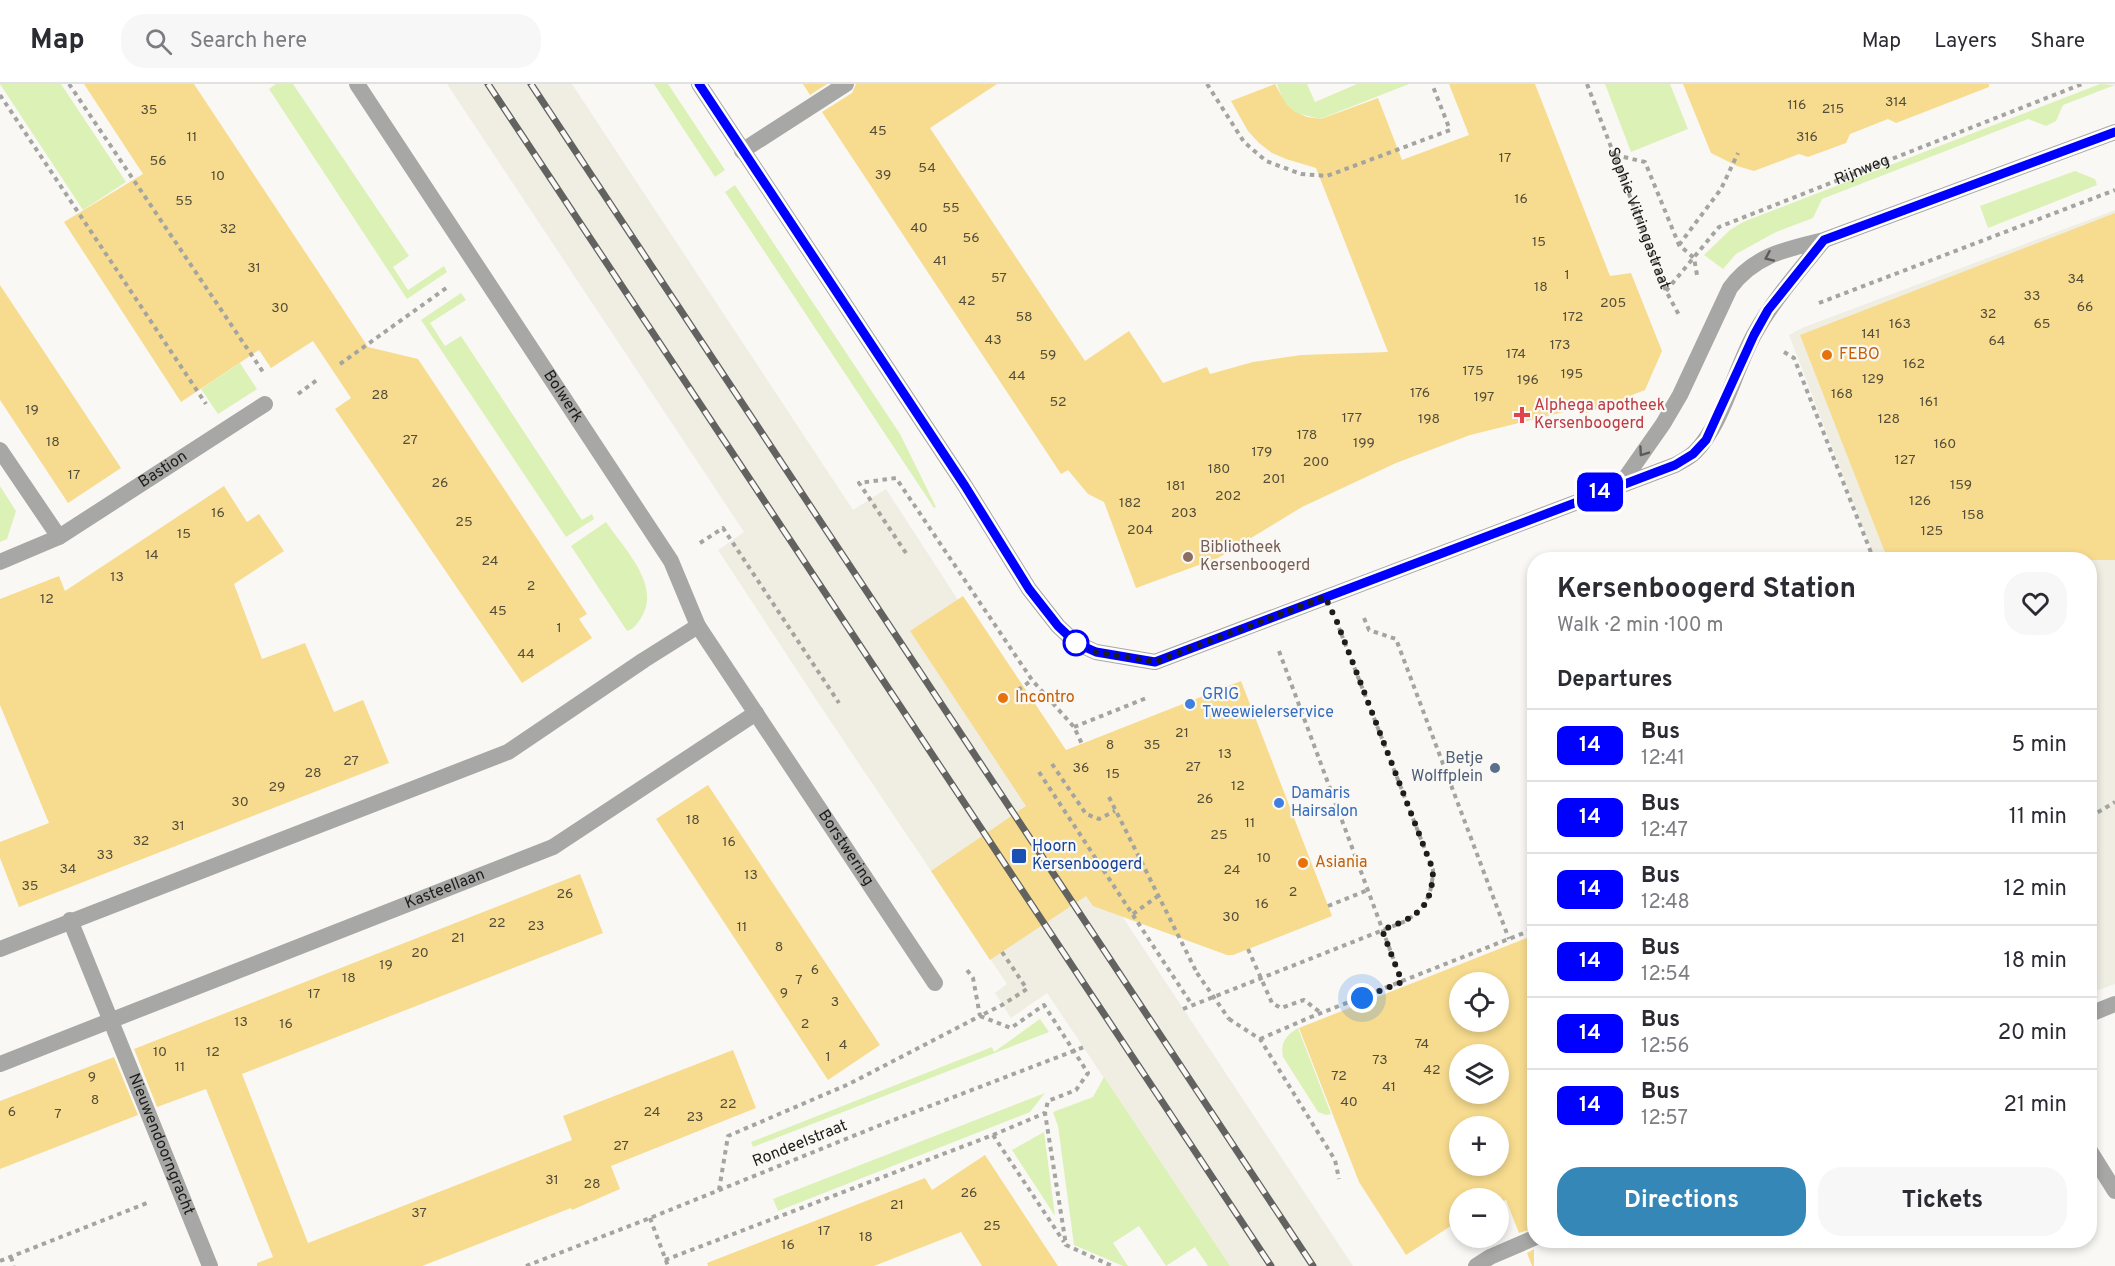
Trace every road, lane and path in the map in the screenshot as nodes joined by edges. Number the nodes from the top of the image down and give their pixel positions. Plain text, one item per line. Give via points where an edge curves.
1 (69, 84) edge
2 (357, 84) edge
3 (699, 84) edge
4 (846, 84) edge
5 (1207, 84) edge
6 (1432, 84) edge
7 (1587, 84) edge
8 (2082, 84) edge
9 (0, 94) edge
10 (2115, 132) edge
11 (742, 151) junction
12 (1737, 153) dead end
13 (1614, 155) junction
14 (2115, 189) edge
15 (1824, 240) junction
16 (1680, 244) junction
17 (1694, 258) junction
18 (477, 266) junction
19 (1666, 291) junction
20 (1811, 306) dead end
21 (1716, 316) junction
22 (1754, 335) junction
23 (1702, 346) junction
24 (340, 364) dead end
25 (264, 374) dead end
26 (265, 404) dead end
27 (224, 429) junction
28 (0, 450) edge
29 (1621, 484) junction
30 (59, 537) junction
31 (1872, 552) edge
32 (906, 553) dead end
33 (0, 561) edge
34 (671, 561) junction
35 (1325, 597) junction
36 (1361, 612) dead end
37 (698, 626) junction
38 (1278, 646) dead end
39 (1032, 680) junction
40 (1018, 690) dead end
41 (839, 703) dead end
42 (756, 713) junction
43 (1082, 744) dead end
44 (1052, 764) dead end
45 (1039, 772) dead end
46 (1109, 797) dead end
47 (2115, 802) edge
48 (1115, 811) junction
49 (2097, 813) edge
50 (1368, 890) junction
51 (1158, 896) junction
52 (1328, 906) dead end
53 (1133, 914) junction
54 (70, 920) junction
55 (1382, 930) junction
56 (1527, 932) edge
57 (1509, 939) junction
58 (0, 949) edge
59 (1248, 949) dead end
60 (1002, 952) dead end
61 (1261, 978) junction
62 (1402, 982) junction
63 (935, 983) dead end
64 (2115, 1004) edge
65 (1192, 1005) junction
66 (1183, 1009) dead end
67 (2097, 1011) edge
68 (1322, 1013) junction
69 (980, 1016) junction
70 (111, 1020) junction
71 (1260, 1040) junction
72 (1084, 1047) dead end
73 (1074, 1052) junction
74 (0, 1064) edge
75 (1045, 1113) junction
76 (993, 1135) junction
77 (2097, 1162) edge
78 (1339, 1179) dead end
79 (719, 1190) junction
80 (179, 1191) junction
81 (2115, 1191) edge
82 (650, 1218) junction
83 (1527, 1241) edge
84 (1066, 1245) junction
85 (11, 1257) junction
86 (665, 1260) junction
87 (0, 1261) edge
88 (14, 1266) edge
89 (210, 1266) edge
90 (526, 1266) edge
91 (668, 1266) edge
92 (1112, 1266) edge
93 (1476, 1266) edge

1 - 25 path
2 - 18 street, Bolwerk
3 - 11 street
4 - 11 street
5 - 6 path via 1244,142 1266,162 1301,174 1327,176 1450,130
7 - 13 path, Sophie Vitringastraat
8 - 17 path, Rijnweg via 1719,227
9 - 27 path
10 - 15 street
11 - 35 street via 1029,589 1076,643 1096,652 1155,662
12 - 16 path via 1721,189
13 - 16 path via 1645,162
13 - 19 path, Sophie Vitringastraat
14 - 20 path
15 -> 21 street via 1784,250 1753,264 1730,288
15 - 22 street via 1768,310
16 - 17 path
17 - 19 path, Rijnweg
17 - 21 path via 1704,306
18 - 24 path
18 - 34 street, Bolwerk
19 - 23 path, Sophie Vitringastraat via 1689,333
21 - 23 street
22 - 29 street via 1706,440 1675,465
22 - 31 path via 1794,358
23 -> 29 street via 1663,424
26 - 27 street, Bastion
27 - 30 street, Bastion
28 - 30 street
29 - 35 street
30 - 33 street, Bastion
32 - 39 path via 859,483 896,478
34 - 37 street, Bolwerk
34 - 41 path via 723,528
35 - 55 path via 1433,870 1429,896 1421,911
36 - 57 path via 1369,630 1396,639
37 - 42 street, Bolwerk
37 - 54 street via 508,752
38 - 50 path
39 - 40 path
39 - 43 path via 1074,727
42 - 63 street, Borstwering
42 - 70 street, Kasteellaan via 553,847
44 - 48 path via 1086,814 1099,819
45 - 53 path
46 - 48 path
47 - 49 path
48 - 51 path
50 - 52 path
50 - 55 path
51 - 53 path
51 - 71 path, bridge via 1197,973 1229,1019
53 - 65 path
54 - 58 street
54 - 70 street
55 - 61 path
55 - 62 path
56 - 57 path
57 - 62 path
59 - 61 path
60 - 69 path via 1027,989
61 - 65 path
61 - 68 path via 1272,1003 1281,1008 1304,1000
62 - 68 path
64 - 67 street
65 - 66 path
68 - 71 path
69 - 73 path via 1011,1028 1044,1005
69 - 79 path via 849,1084 728,1136
70 - 74 street, Kasteellaan
70 - 80 street, Nieuwendoorngracht
71 - 78 path via 1335,1160
72 - 73 path, Rondeelstraat
73 - 75 path via 1088,1073 1076,1090 1048,1101
73 - 79 path, Rondeelstraat
75 - 76 path
75 - 84 path
76 - 84 path
76 - 86 path
77 - 81 street
79 - 82 path, Rondeelstraat
80 - 85 path
80 - 89 street, Nieuwendoorngracht
82 - 86 path
82 - 90 path, Rondeelstraat
83 - 93 street
84 - 92 path
85 - 87 path
85 - 88 path
86 - 91 path

